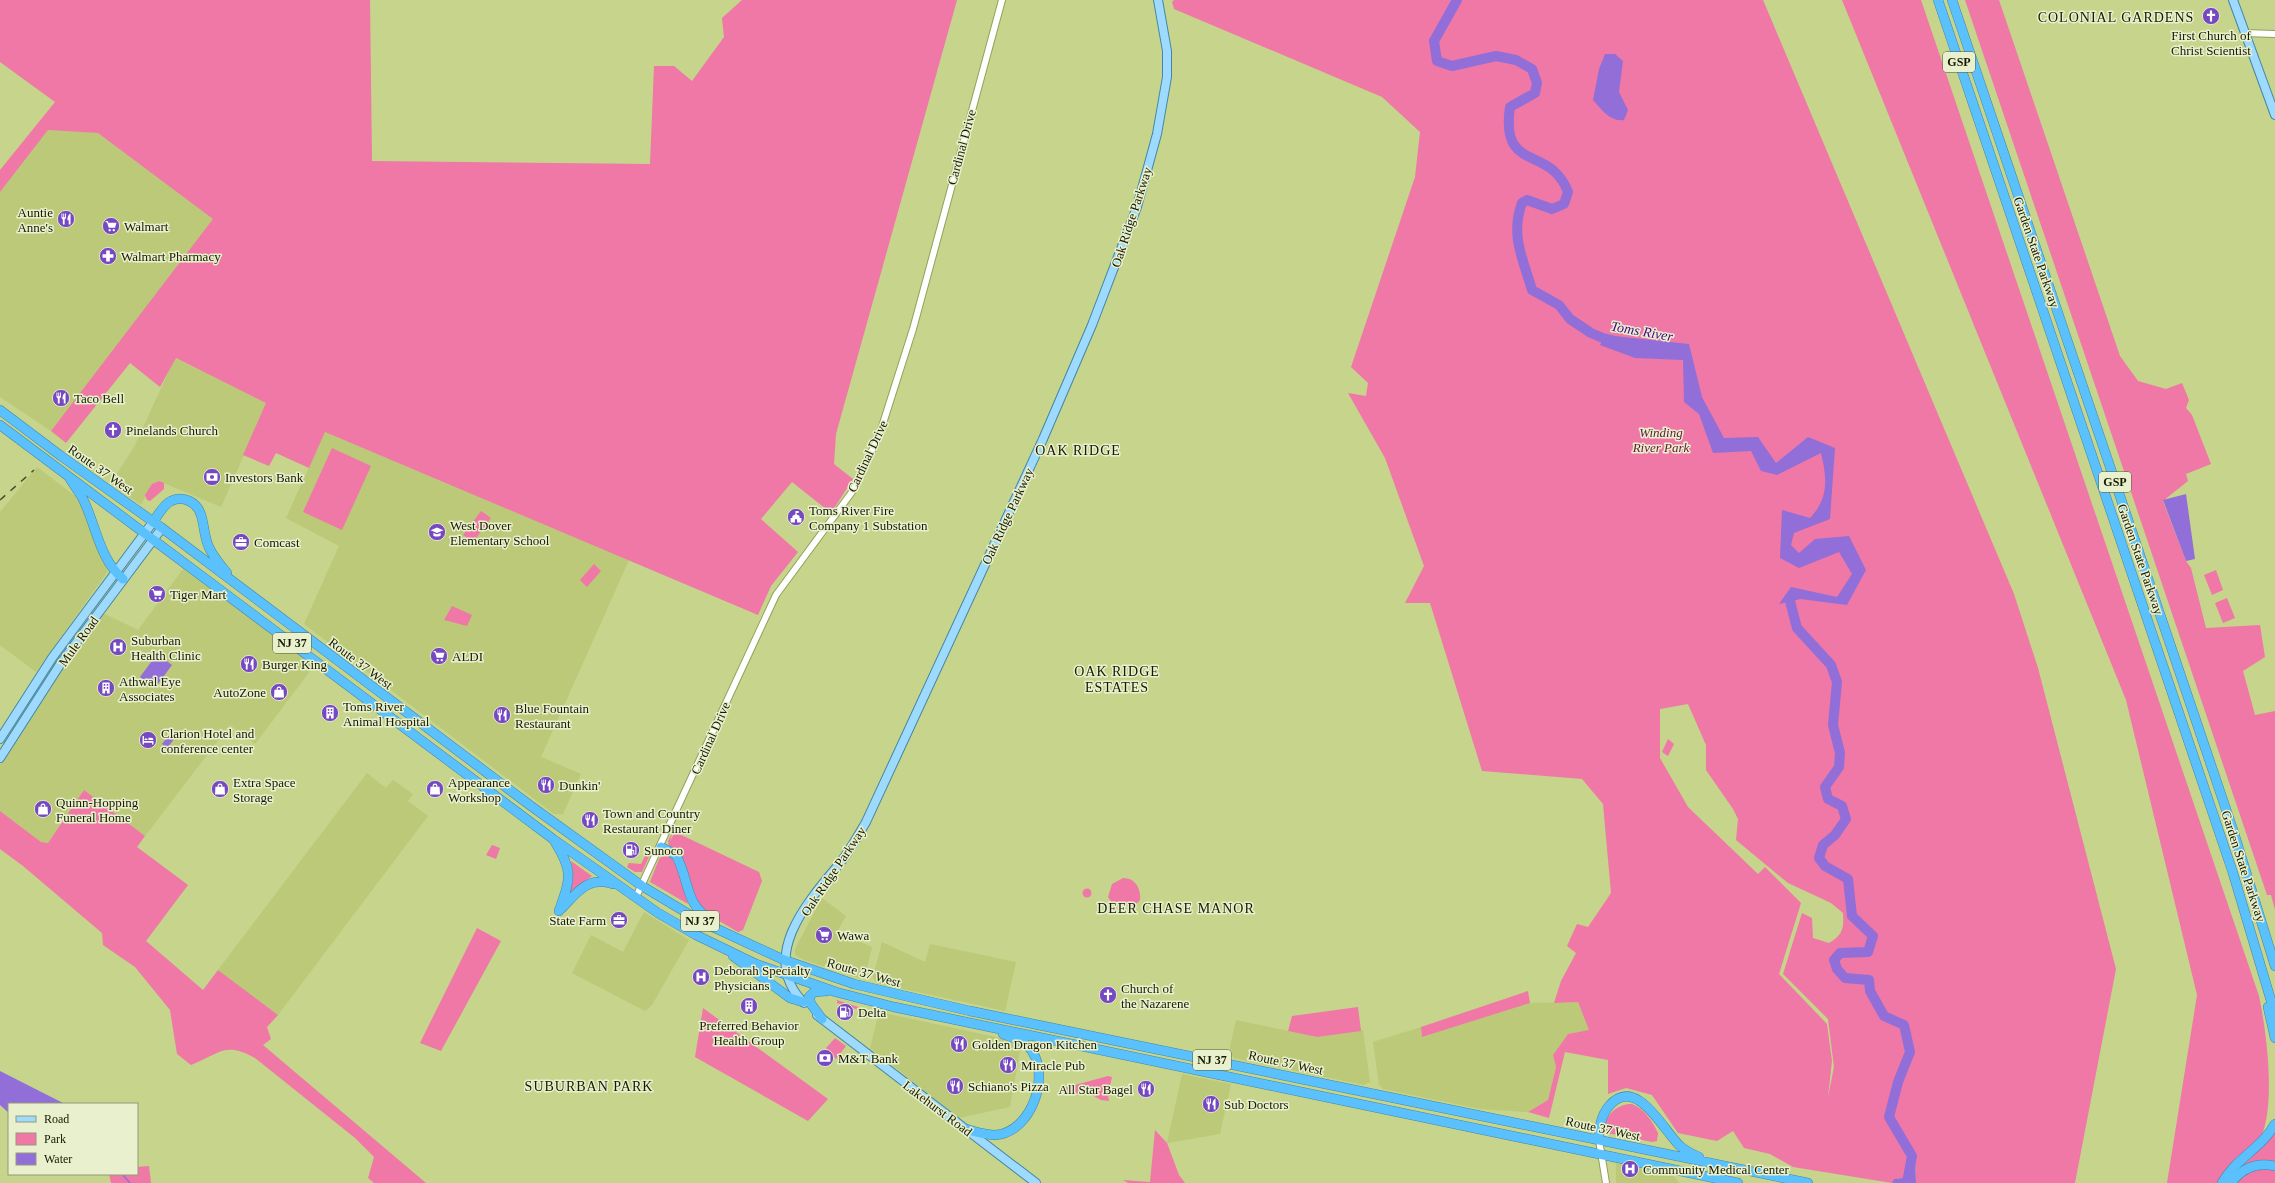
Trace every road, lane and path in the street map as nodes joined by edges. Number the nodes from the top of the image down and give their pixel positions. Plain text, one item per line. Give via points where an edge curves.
1 (1002, 0) edge
2 (1158, 0) edge
3 (1938, 0) edge
4 (1952, 0) edge
5 (2233, 0) edge
6 (2244, 33) junction
7 (2275, 34) edge
8 (2275, 115) edge
9 (0, 410) edge
10 (0, 425) edge
11 (66, 473) junction
12 (153, 522) junction
13 (162, 528) junction
14 (145, 532) junction
15 (154, 539) junction
16 (115, 572) junction
17 (123, 579) junction
18 (235, 583) junction
19 (66, 638) junction
20 (76, 644) junction
21 (44, 670) junction
22 (53, 675) junction
23 (0, 739) edge
24 (0, 758) edge
25 (2233, 830) junction
26 (553, 839) junction
27 (661, 847) junction
28 (620, 886) junction
29 (642, 886) junction
30 (636, 897) junction
31 (2248, 920) junction
32 (738, 939) junction
33 (2275, 946) edge
34 (724, 949) junction
35 (784, 960) junction
36 (2275, 966) edge
37 (786, 974) junction
38 (836, 992) junction
39 (803, 1002) junction
40 (2275, 1014) edge
41 (822, 1019) junction
42 (981, 1025) junction
43 (2275, 1038) edge
44 (2275, 1124) edge
45 (965, 1129) junction
46 (1599, 1140) junction
47 (1600, 1155) junction
48 (2275, 1166) edge
49 (1729, 1167) junction
50 (1036, 1183) edge
51 (1606, 1183) edge
52 (1738, 1183) edge
53 (1808, 1183) edge
54 (2222, 1183) edge
55 (2231, 1183) edge

1 - 27 street, Cardinal Drive via 913,329 879,436 852,492 776,595
2 - 35 main road, Oak Ridge Parkway via 1167,51 1163,104 1137,207 1116,266 1043,439 866,822 845,856 807,905 785,948
3 - 31 highway, Garden State Parkway / GSP
4 - 25 highway, Garden State Parkway / GSP
5 - 6 main road
6 - 7 street
6 - 8 main road
9 - 12 highway, Route 37 West / NJ 37
10 - 11 highway, Route 37 West / NJ 37
11 - 14 highway, Route 37 West / NJ 37
11 - 16 highway via 82,497 101,546
12 - 13 highway, Route 37 West / NJ 37
12 - 14 main road, Mule Road
12 - 18 highway via 171,501 186,499 197,506 212,554
13 - 15 main road, Mule Road
13 - 18 highway, Route 37 West / NJ 37
14 - 15 highway, Route 37 West / NJ 37
14 - 16 main road, Mule Road
15 - 17 main road, Mule Road
15 - 26 highway, Route 37 West / NJ 37
16 - 17 highway
16 - 19 main road, Mule Road
17 - 20 main road, Mule Road
18 - 29 highway, Route 37 West / NJ 37 via 512,792
19 - 20 main road
19 - 21 main road, Mule Road
20 - 22 main road, Mule Road
21 - 22 main road
21 - 23 main road, Mule Road
22 - 24 main road, Mule Road
25 - 33 highway
25 - 36 highway, Garden State Parkway / GSP
26 - 28 highway, Route 37 West / NJ 37
26 - 28 highway via 564,856 569,873 568,885 559,911 581,889 596,881
27 - 29 street, Cardinal Drive
27 - 32 highway via 676,855 696,909
28 - 30 highway, Route 37 West / NJ 37
29 - 30 street, Cardinal Drive
29 - 32 highway, Route 37 West / NJ 37 via 702,922
30 - 34 highway, Route 37 West / NJ 37 via 690,932
31 - 40 highway, Garden State Parkway / GSP
31 - 43 highway
32 - 35 highway, Route 37 West / NJ 37
34 - 37 highway, Route 37 West / NJ 37
34 - 39 highway via 790,998
35 - 37 main road, Lakehurst Road
35 - 46 highway, Route 37 West / NJ 37 via 854,984 963,1010
37 - 38 highway, Route 37 West / NJ 37
37 - 39 main road, Lakehurst Road via 796,996
38 - 41 highway via 817,991 810,994 812,1004
38 - 42 highway, Route 37 West / NJ 37
39 - 41 main road, Lakehurst Road
41 - 45 main road, Lakehurst Road
42 - 45 highway via 1027,1046 1039,1068 1038,1090 1022,1121 1013,1129 995,1135
42 - 47 highway, Route 37 West / NJ 37
44 - 54 highway via 2264,1141 2231,1171
45 - 50 main road, Lakehurst Road
46 - 47 street
46 - 49 highway, Route 37 West / NJ 37
46 - 49 highway via 1600,1126 1608,1108 1616,1100 1635,1098 1646,1104 1680,1146 1699,1157
47 - 51 street
47 - 52 highway, Route 37 West / NJ 37
48 - 55 highway via 2252,1167 2240,1173
49 - 53 highway, Route 37 West / NJ 37

